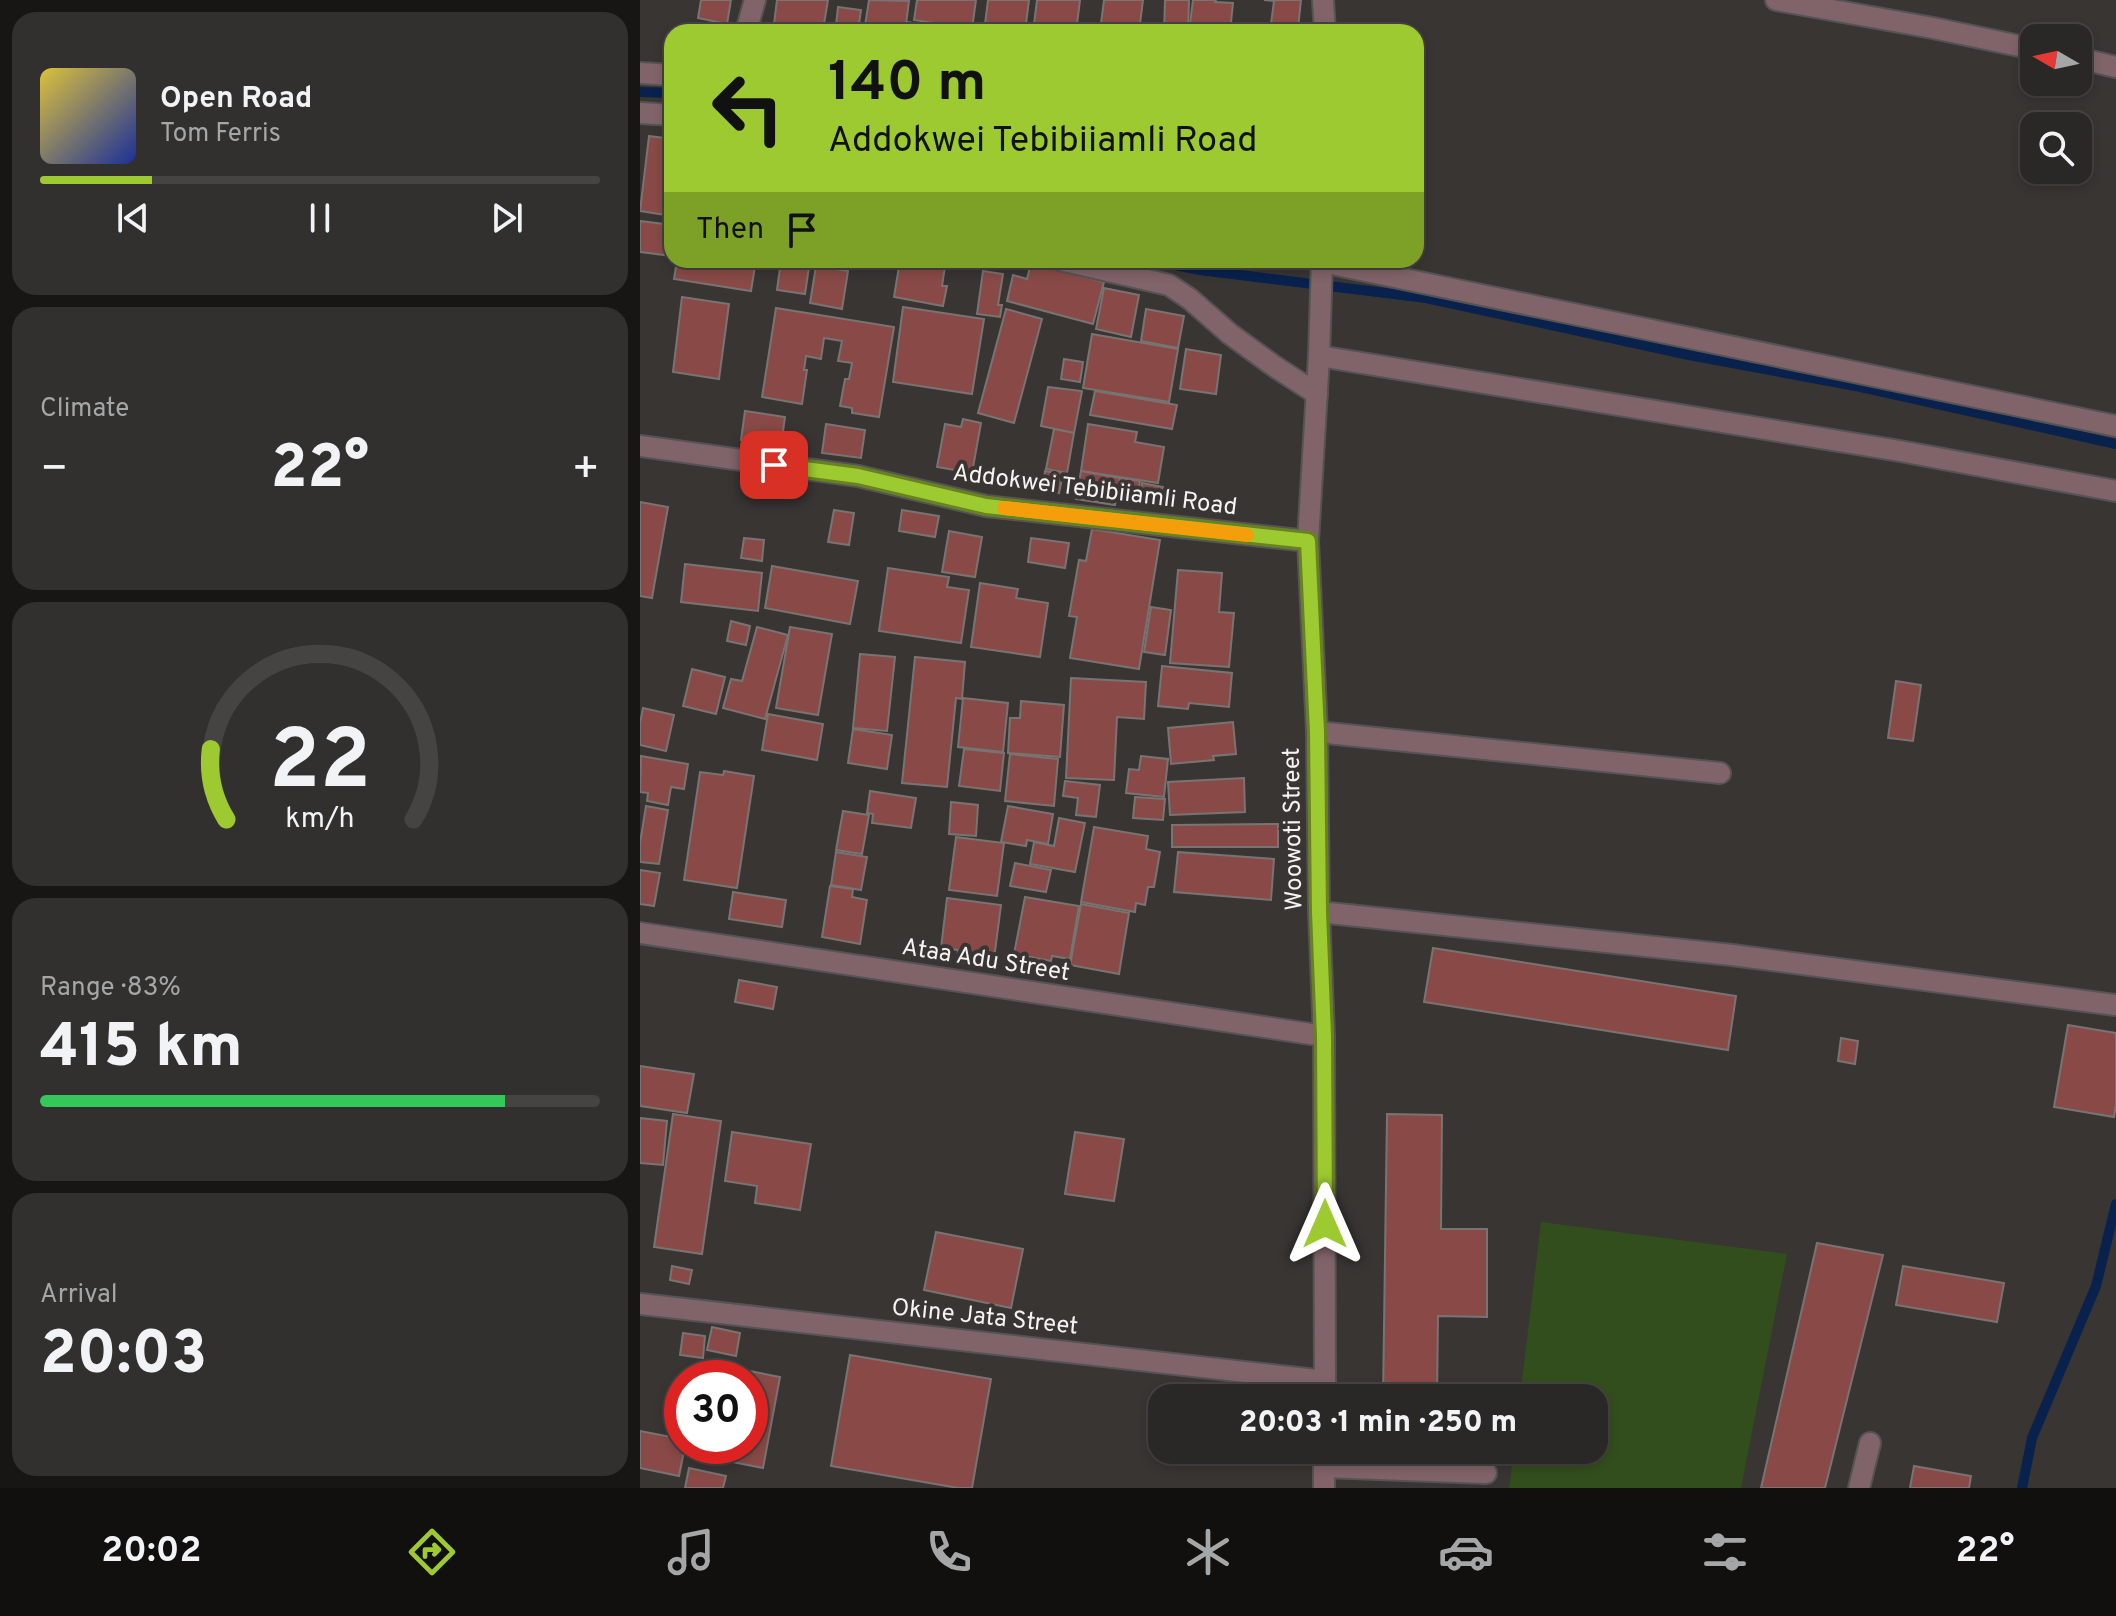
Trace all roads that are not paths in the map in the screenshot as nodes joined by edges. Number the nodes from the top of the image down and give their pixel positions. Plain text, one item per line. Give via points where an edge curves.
1 (755, 0) edge
2 (1323, 0) edge
3 (1776, 0) edge
4 (748, 24) edge
5 (1324, 24) edge
6 (2020, 46) edge
7 (2092, 61) edge
8 (2116, 67) edge
9 (640, 73) edge
10 (664, 74) edge
11 (640, 113) edge
12 (664, 114) edge
13 (1095, 268) edge
14 (1322, 268) edge
15 (1327, 268) edge
16 (1319, 356) junction
17 (1317, 394) junction
18 (2116, 426) edge
19 (640, 446) edge
20 (2116, 491) edge
21 (1308, 541) junction
22 (1317, 732) junction
23 (1720, 773) dead end
24 (1319, 912) junction
25 (640, 933) edge
26 (2116, 1005) edge
27 (1324, 1036) junction
28 (640, 1304) edge
29 (1285, 1384) edge
30 (1325, 1384) edge
31 (1870, 1443) dead end
32 (1324, 1464) edge
33 (1389, 1464) edge
34 (1486, 1473) dead end
35 (1324, 1488) edge
36 (1859, 1488) edge

1 - 4 street
2 - 5 street
3 - 6 street
7 - 8 street
9 - 10 street
11 - 12 street
13 - 17 street via 1169,285
14 - 16 street, Woowoti Street
15 - 18 street
16 - 17 street, Woowoti Street
16 - 20 street
17 - 21 street, Woowoti Street
19 - 21 street, Addokwei Tebibiiamli Road via 858,476 986,506
21 - 22 street, Woowoti Street
22 - 23 street
22 - 24 street, Woowoti Street
24 - 26 street via 1732,955
24 - 27 street, Woowoti Street
25 - 27 street, Ataa Adu Street
27 - 30 street, Woowoti Street
28 - 29 street, Okine Jata Street
31 - 36 street
32 - 35 street
33 - 34 street

